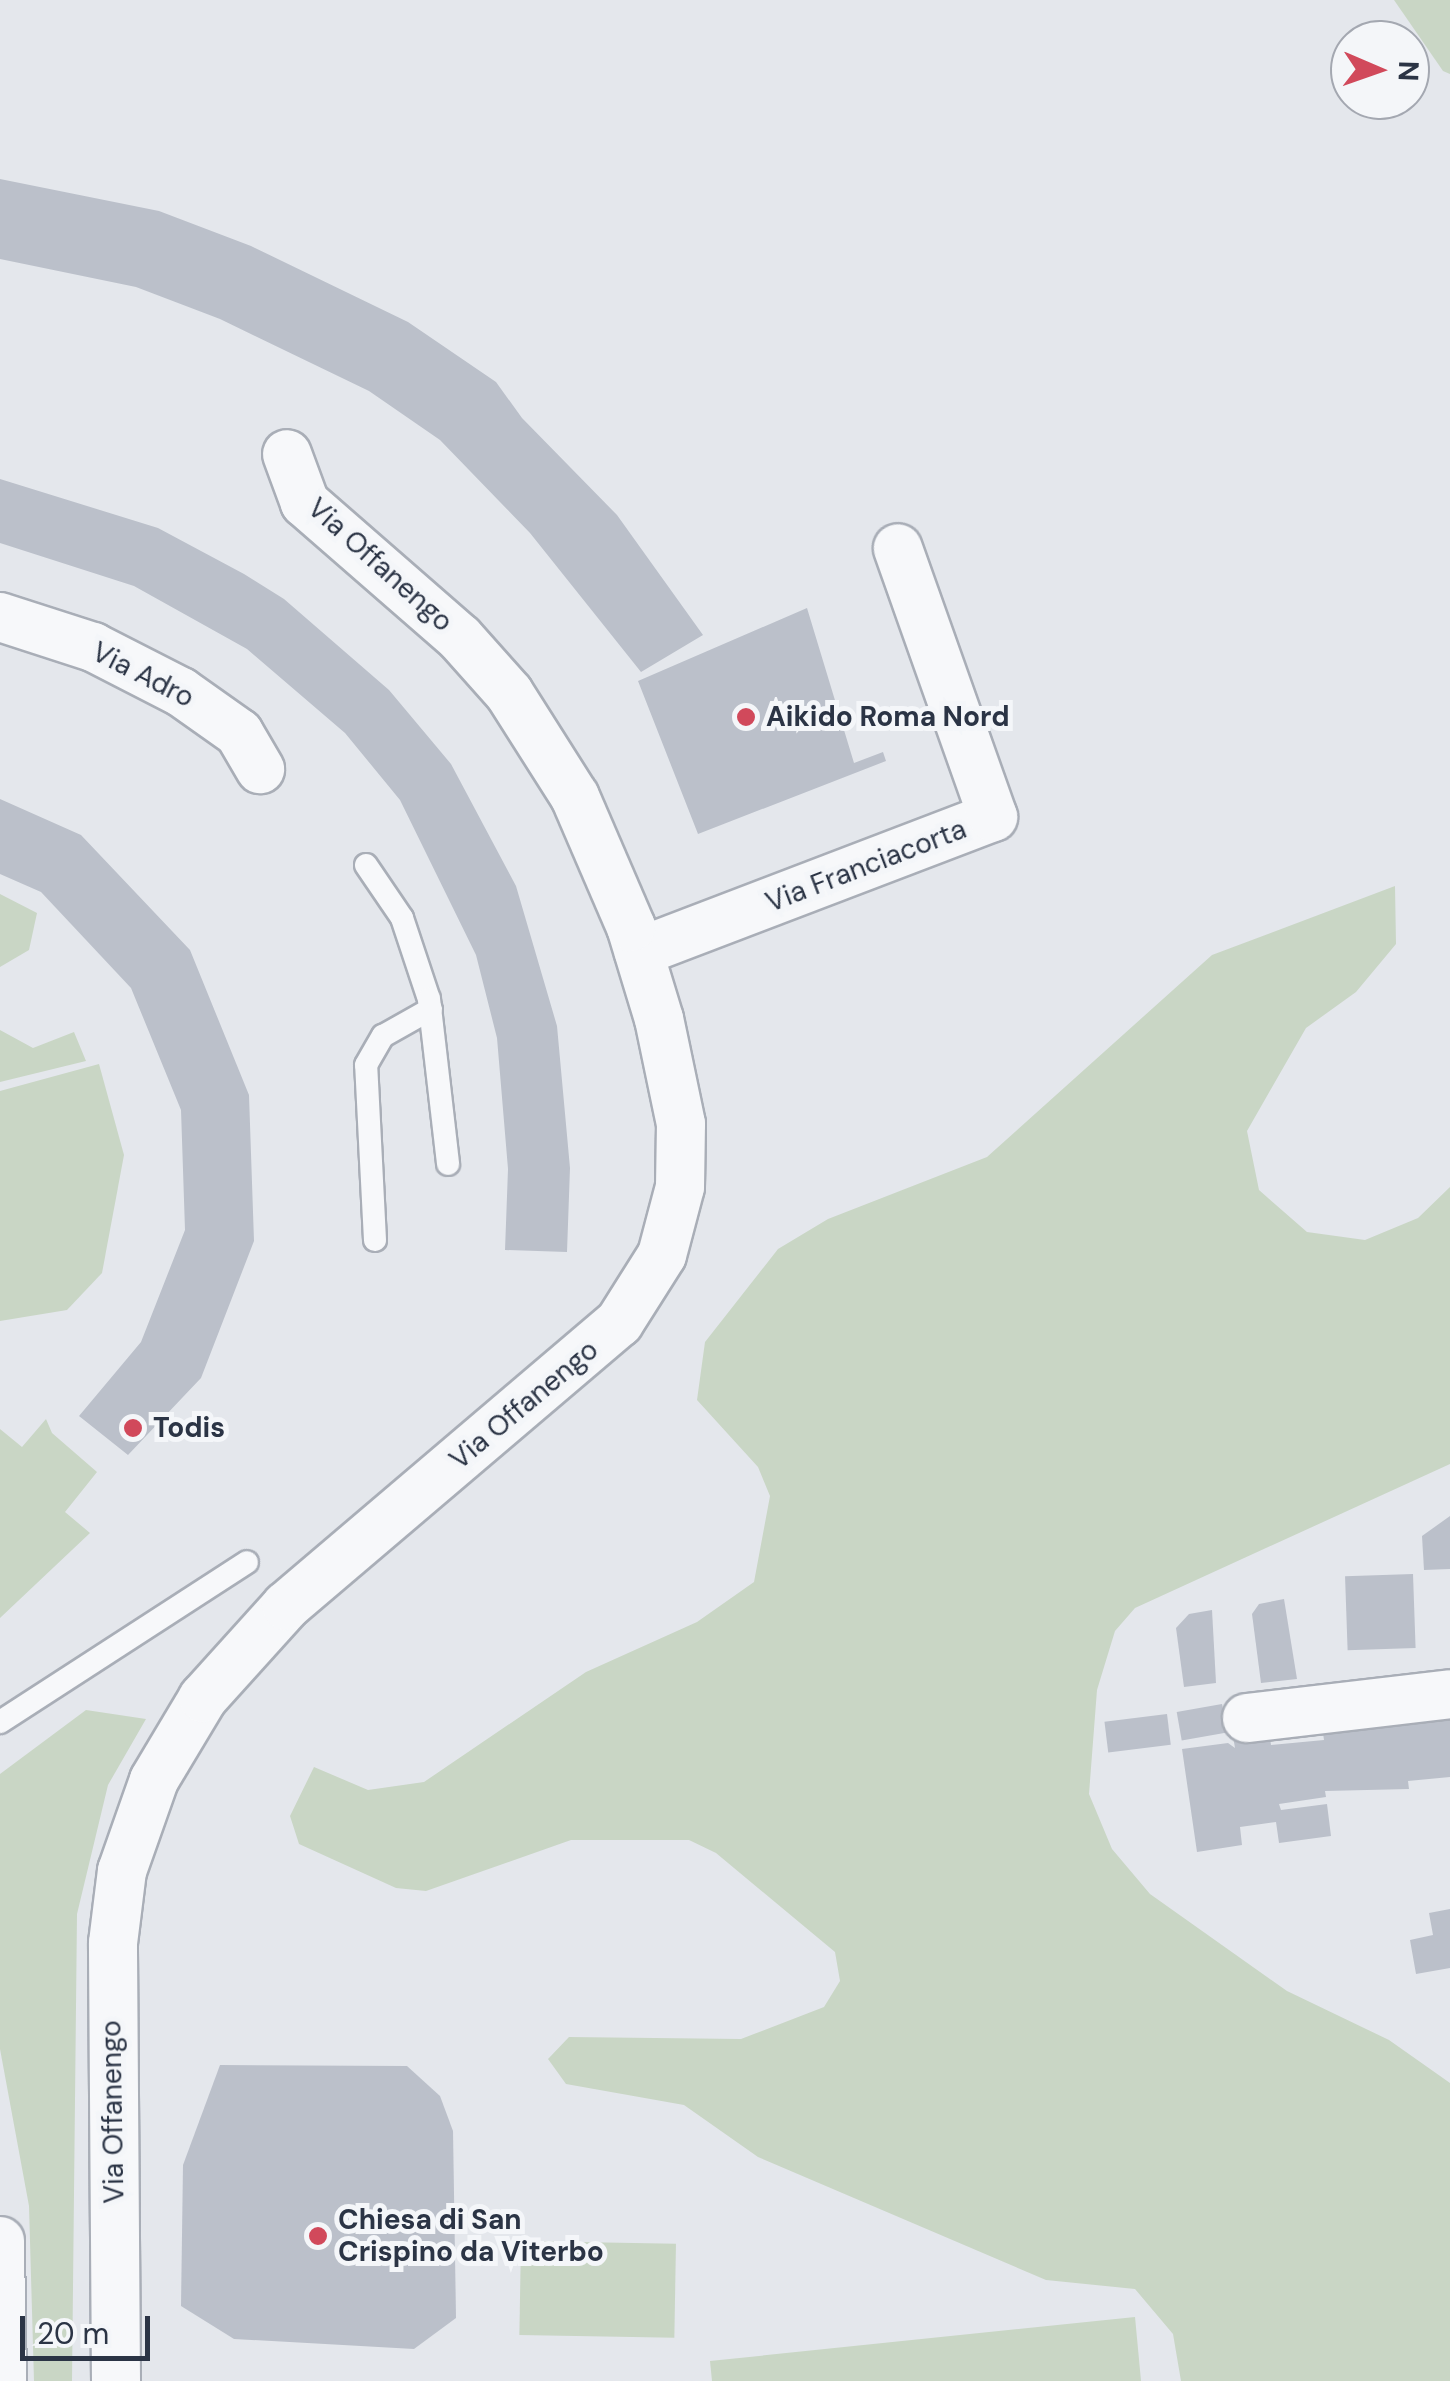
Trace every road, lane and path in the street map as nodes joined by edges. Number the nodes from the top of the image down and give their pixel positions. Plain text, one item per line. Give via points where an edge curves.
1 (288, 454) dead end
2 (898, 548) dead end
3 (0, 616) edge
4 (260, 769) dead end
5 (366, 865) dead end
6 (639, 952) junction
7 (430, 1009) junction
8 (448, 1164) dead end
9 (375, 1240) dead end
10 (246, 1562) dead end
11 (1450, 1694) edge
12 (1246, 1718) dead end
13 (0, 1722) edge
14 (0, 2256) edge
15 (2, 2381) edge
16 (116, 2381) edge

1 - 6 street, Via Offanengo via 306,503 408,586 510,693 575,797
2 - 6 street, Via Franciacorta via 993,817
3 - 4 street, Via Adro via 93,647 181,692 239,733
5 - 7 lane via 402,918
6 - 16 street, Via Offanengo via 666,1044 682,1143 675,1214 644,1290 593,1348 242,1649 169,1751 141,1808 122,1871 113,1943
7 - 8 lane
7 - 9 lane via 383,1036 366,1066
10 - 13 lane
11 - 12 street
14 - 15 street

